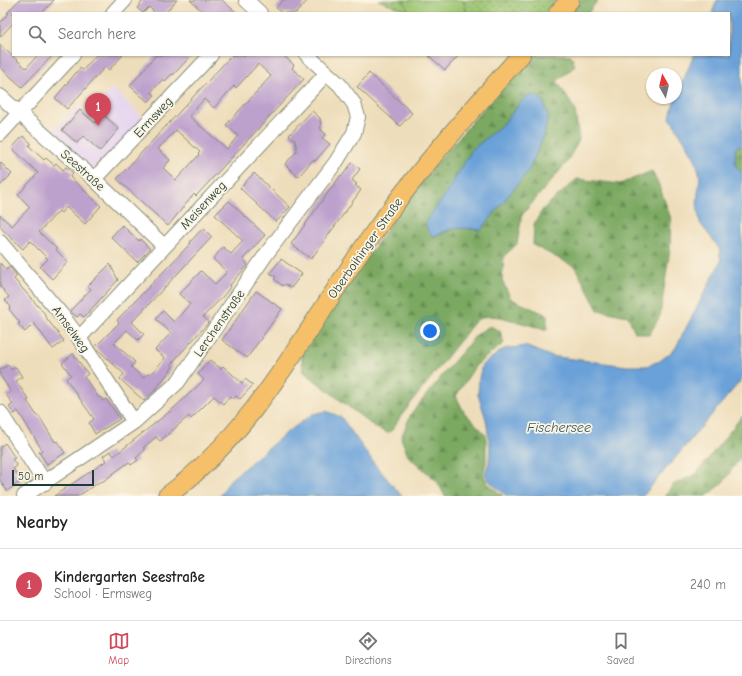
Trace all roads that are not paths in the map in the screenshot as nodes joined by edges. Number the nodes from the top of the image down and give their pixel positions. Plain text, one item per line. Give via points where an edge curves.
1 (125, 0) edge
2 (570, 0) edge
3 (113, 12) edge
4 (559, 12) edge
5 (73, 56) edge
6 (210, 56) edge
7 (308, 56) edge
8 (520, 56) edge
9 (327, 73) junction
10 (0, 96) edge
11 (19, 114) junction
12 (0, 134) edge
13 (94, 179) junction
14 (0, 242) edge
15 (164, 246) junction
16 (79, 338) junction
17 (0, 412) edge
18 (134, 422) junction
19 (45, 484) junction
20 (24, 496) edge
21 (166, 496) edge

1 - 3 street
2 - 4 main road
5 - 11 street
6 - 13 street, Ermsweg
7 - 9 street
8 - 21 main road, Oberboihinger Straße via 427,162 396,202 254,411 215,454
9 - 15 street, Meisenweg
9 - 18 street, Lerchenstraße via 354,104 358,117 354,133 336,162 267,253 178,382
10 - 11 street, Seestraße
11 - 12 street
11 - 13 street, Seestraße
13 - 15 street, Seestraße
14 - 16 street, Amselweg via 62,314
15 - 16 street, Meisenweg
16 - 18 street, Amselweg
17 - 19 street
18 - 19 street, Lerchenstraße
19 - 20 street, Lerchenstraße

